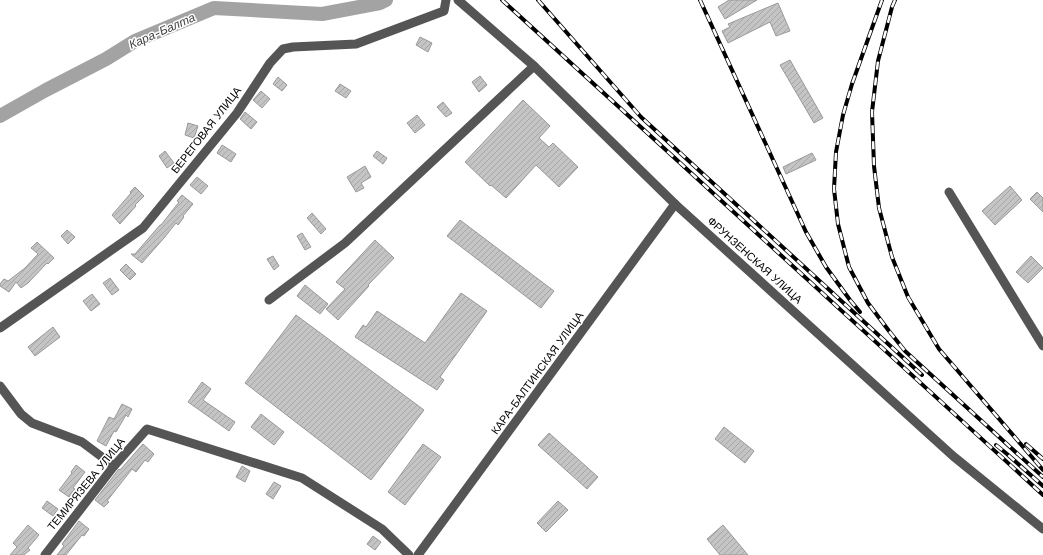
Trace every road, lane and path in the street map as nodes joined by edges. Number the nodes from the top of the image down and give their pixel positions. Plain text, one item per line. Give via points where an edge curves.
1 (446, 0) edge
2 (458, 0) edge
3 (534, 66) junction
4 (949, 192) dead end
5 (675, 204) junction
6 (269, 300) dead end
7 (0, 328) edge
8 (1043, 346) edge
9 (1, 388) edge
10 (114, 466) junction
11 (1043, 530) edge
12 (45, 555) edge
13 (409, 555) edge
14 (418, 555) edge

1 - 7 street, БЕРЕГОВАЯ УЛИЦА via 444,11 356,44 283,49 270,63 237,113 143,228
2 - 3 street, ФРУНЗЕНСКАЯ УЛИЦА
3 - 5 street, ФРУНЗЕНСКАЯ УЛИЦА
3 - 6 street via 345,242
4 - 8 street
5 - 11 street, ФРУНЗЕНСКАЯ УЛИЦА via 953,456
5 - 14 street, КАРА-БАЛТИНСКАЯ УЛИЦА
9 - 10 street via 21,414 32,423 82,442
10 - 12 street, ТЕМИРЯЗЕВА УЛИЦА
10 - 13 street, ТЕМИРЯЗЕВА УЛИЦА via 147,429 302,478 382,529

